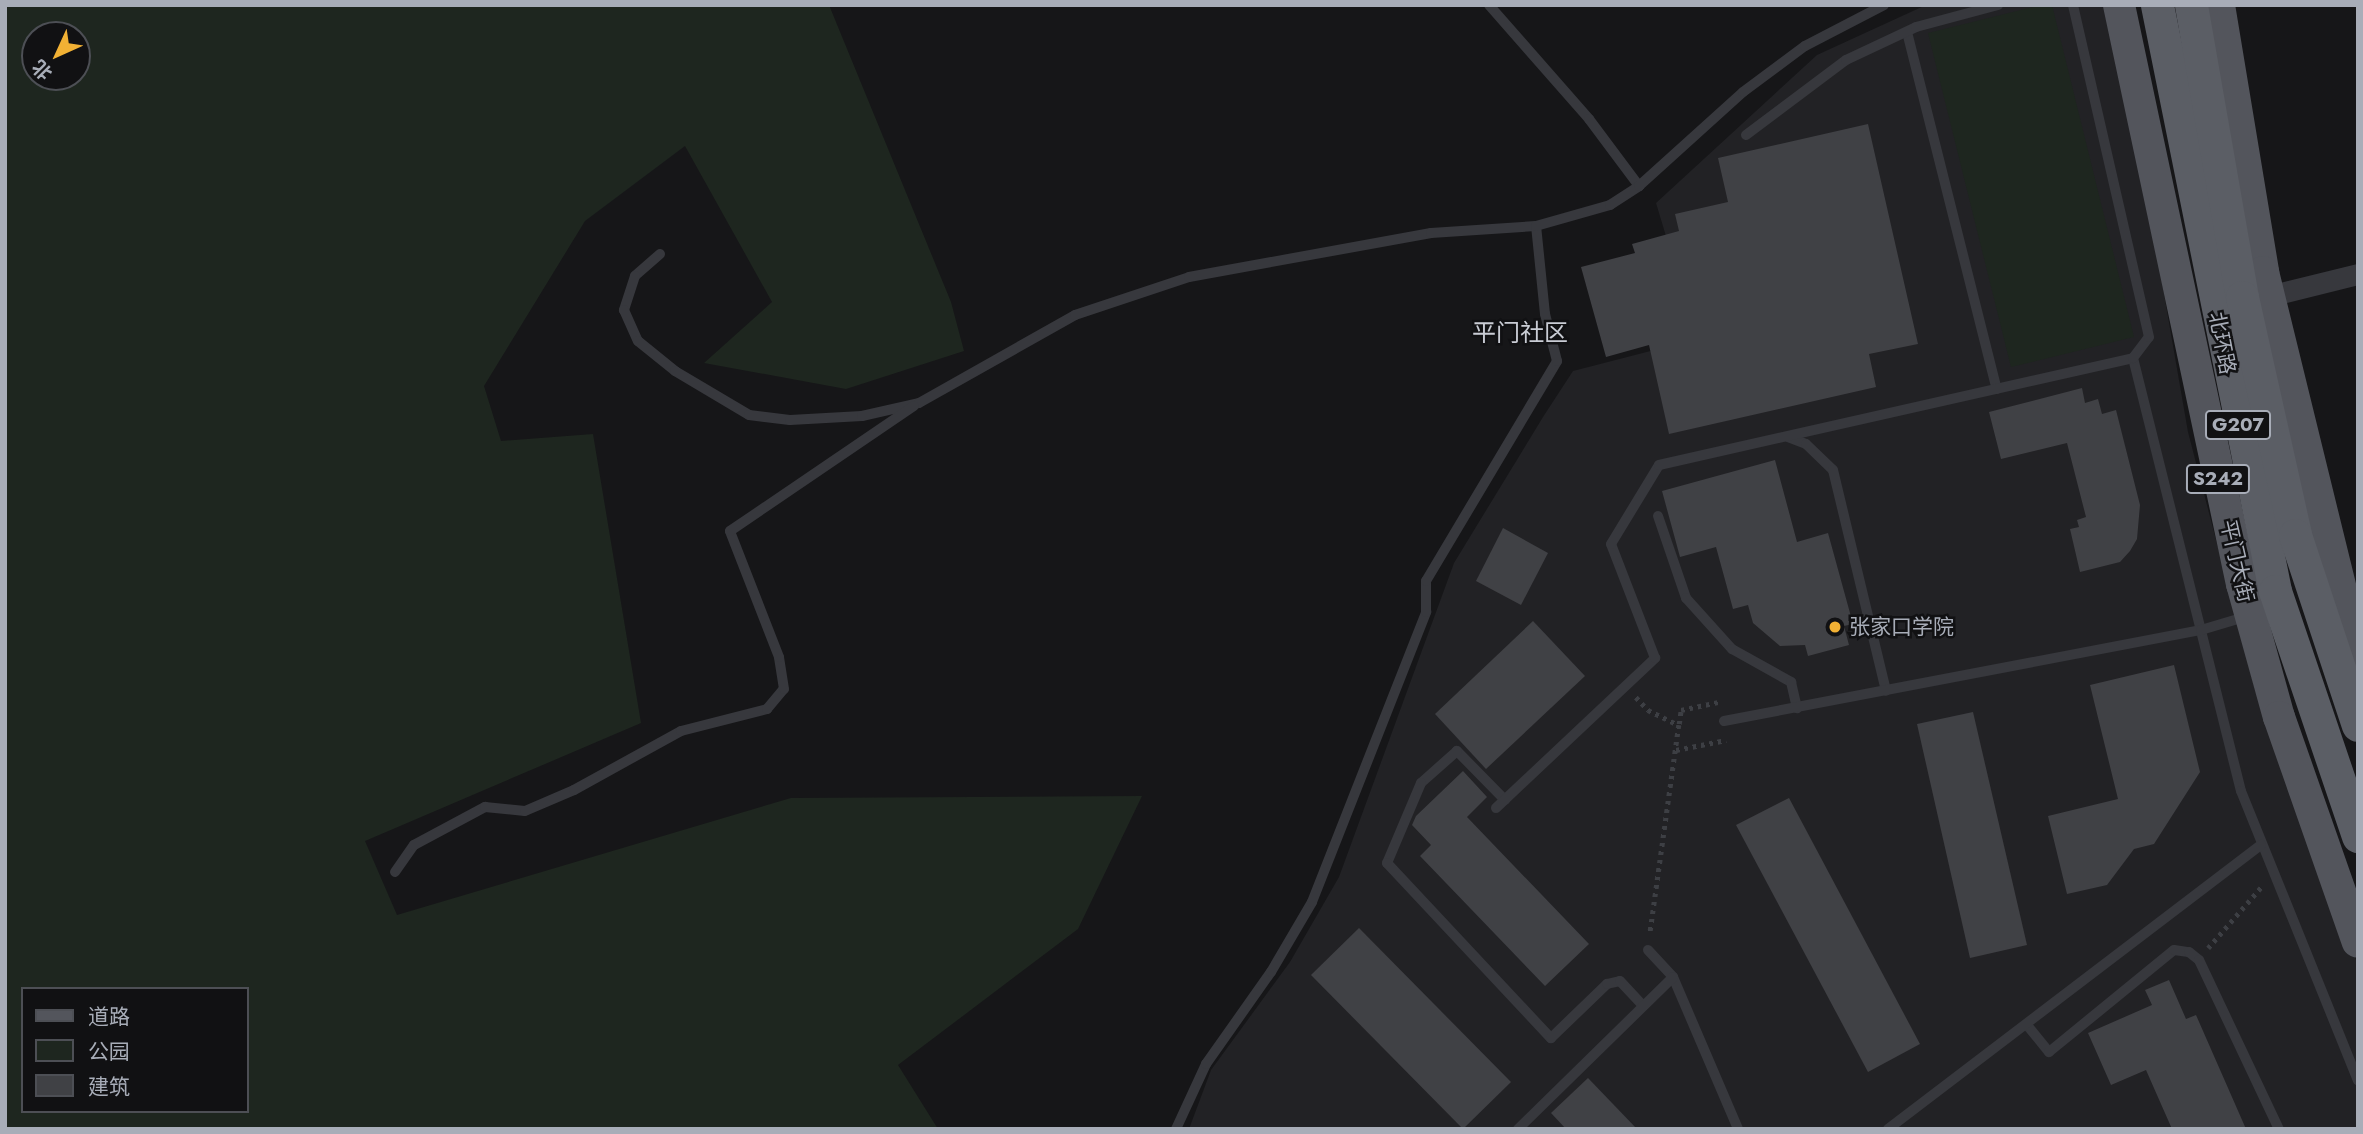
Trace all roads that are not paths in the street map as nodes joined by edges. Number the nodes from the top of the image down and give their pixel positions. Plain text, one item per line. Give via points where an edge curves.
1 (1489, 5) edge
2 (1884, 5) edge
3 (1998, 5) edge
4 (2073, 5) edge
5 (2119, 5) edge
6 (2157, 5) edge
7 (2191, 5) edge
8 (2219, 5) edge
9 (1906, 32) junction
10 (1746, 135) dead end
11 (1639, 186) junction
12 (1536, 226) junction
13 (660, 254) dead end
14 (2358, 274) edge
15 (2269, 296) junction
16 (2133, 358) junction
17 (1997, 389) junction
18 (919, 403) junction
19 (1786, 437) junction
20 (1658, 516) dead end
21 (2341, 605) junction
22 (2253, 623) junction
23 (2201, 630) junction
24 (2358, 638) edge
25 (2358, 660) edge
26 (1886, 691) junction
27 (1797, 708) junction
28 (1724, 721) dead end
29 (2358, 725) edge
30 (1505, 800) junction
31 (1496, 808) dead end
32 (2358, 836) edge
33 (2261, 845) junction
34 (394, 872) dead end
35 (2358, 942) edge
36 (1648, 950) road end
37 (1673, 976) junction
38 (1643, 1006) junction
39 (2027, 1026) junction
40 (2358, 1080) edge
41 (1176, 1129) edge
42 (1518, 1129) edge
43 (1738, 1129) edge
44 (1888, 1129) edge
45 (2278, 1129) edge

1 - 11 lane via 1589,119
2 - 11 lane via 1805,46 1744,92
3 - 9 lane
4 - 16 lane via 2149,337
5 - 22 main road, 平门大街 / S242 via 2195,376
6 - 32 highway, 北环路 / G207, bridge via 2275,591
7 - 29 highway, 北环路 / G207, bridge via 2242,297 2295,535
8 - 15 main road
9 - 10 lane via 1846,60
9 - 17 lane
11 - 12 lane via 1610,205
12 - 18 lane via 1431,233 1189,277 1075,315
12 - 41 lane via 1545,314 1557,362 1426,581 1426,612 1312,902 1272,972 1206,1064
13 - 18 lane via 635,276 624,310 638,341 702,389 749,415 790,420 862,416
14 - 15 street
15 - 21 main road
16 - 17 lane
16 - 23 lane
17 - 19 lane
18 - 34 lane via 730,530 779,657 784,689 767,709 681,731 574,790 525,811 485,807 414,845
19 - 26 lane via 1807,444 1833,470
19 - 30 lane via 1659,465 1611,544 1655,658
20 - 27 lane via 1686,598 1732,649 1791,682
21 - 22 main road
21 - 24 main road
21 - 25 main road
22 - 23 lane
22 - 35 main road, 平门大街 / S242 via 2331,874
23 - 26 lane
23 - 33 lane via 2241,791
26 - 27 lane
27 - 28 lane
30 - 31 lane
30 - 38 lane via 1457,751 1421,783 1387,863 1551,1038 1607,984 1620,981
33 - 39 lane
33 - 40 lane
36 - 37 lane
37 - 38 lane
37 - 43 lane
38 - 42 lane
39 - 44 lane
39 - 45 lane via 2049,1052 2174,950 2189,951 2199,960

